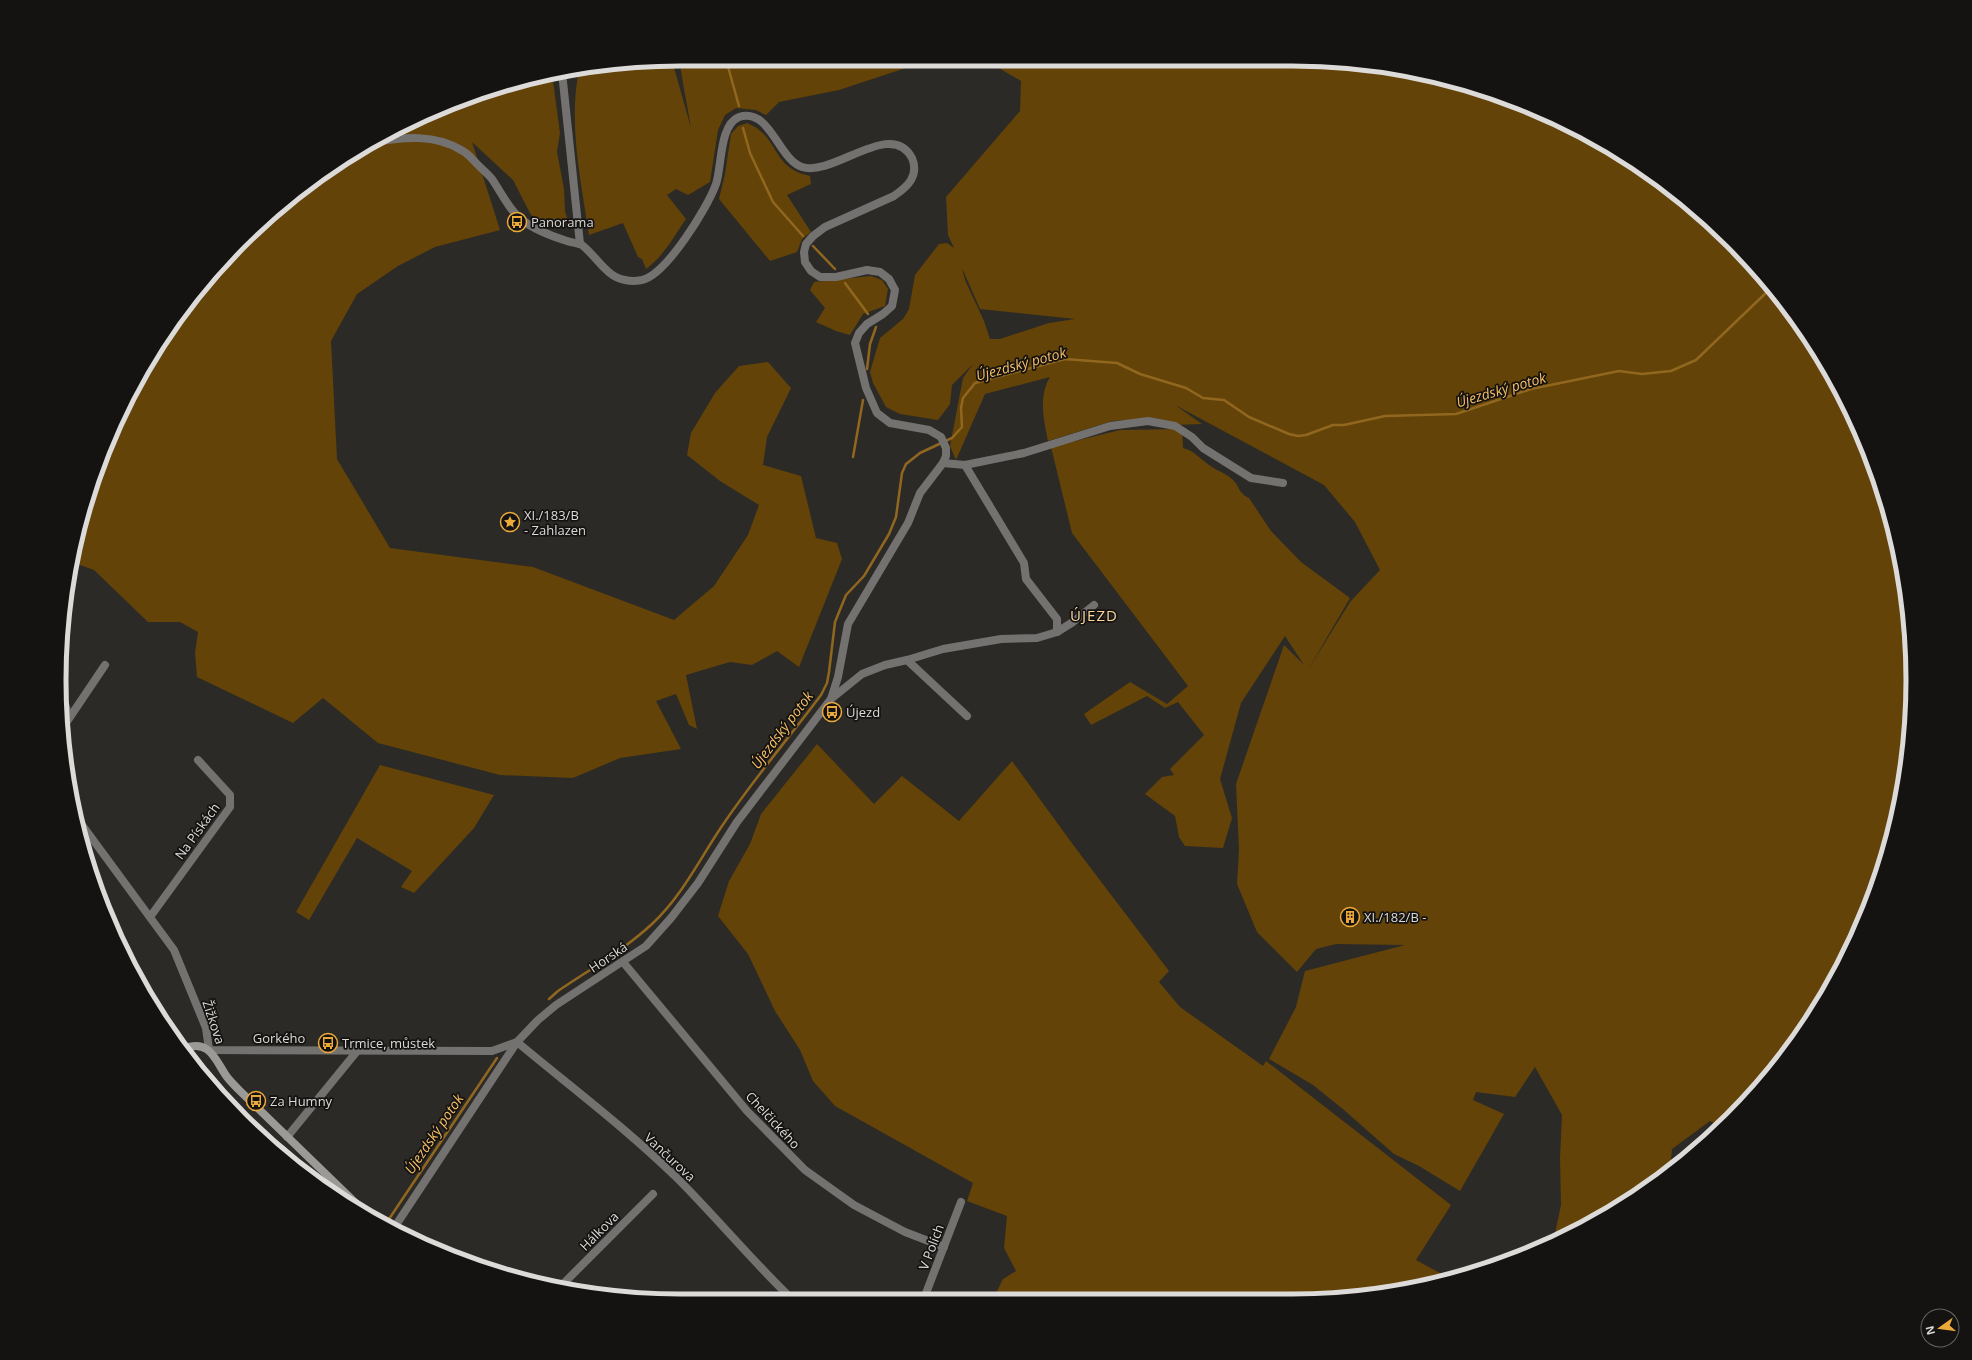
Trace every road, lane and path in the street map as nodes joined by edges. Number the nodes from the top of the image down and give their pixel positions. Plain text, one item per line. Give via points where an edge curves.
1 (563, 78) edge
2 (386, 141) edge
3 (580, 244) junction
4 (943, 464) junction
5 (965, 465) junction
6 (1283, 483) dead end
7 (1094, 605) dead end
8 (1057, 632) junction
9 (907, 660) junction
10 (105, 665) dead end
11 (831, 700) junction
12 (67, 711) edge
13 (967, 716) dead end
14 (69, 718) junction
15 (67, 721) edge
16 (198, 760) dead end
17 (85, 828) edge
18 (150, 917) junction
19 (624, 962) junction
20 (517, 1042) junction
21 (188, 1048) edge
22 (209, 1050) junction
23 (358, 1050) junction
24 (287, 1137) junction
25 (652, 1194) dead end
26 (351, 1198) edge
27 (962, 1202) dead end
28 (396, 1225) edge
29 (944, 1247) junction
30 (568, 1283) edge
31 (787, 1294) edge
32 (926, 1294) edge

1 - 3 street
2 - 3 street via 421,138 445,142 463,150 490,177 520,219 537,230
3 - 4 street via 610,275 625,281 642,280 660,270 709,200 716,185 725,135 730,124 740,117 754,117 764,123 791,160 801,167 825,167 873,147 890,144 908,151 914,164 914,175 903,190 825,227 806,244 805,262 811,272 820,277 836,277 867,270 880,272 889,279 895,290 892,306 867,324 859,332 855,343 866,388 877,413 890,423 929,430 941,437 946,448
4 - 5 street
4 - 11 street via 920,493 908,523 848,624
5 - 6 street via 1024,453 1110,426 1148,421 1175,426 1203,448 1251,478
5 - 8 street via 1024,563 1026,579 1057,619
7 - 8 street
8 - 9 street via 1037,638 1001,639 943,649
9 - 11 street via 884,665 862,674
9 - 13 street
10 - 14 street
11 - 19 street, Horská via 736,822 698,883 671,918 646,946
12 - 14 street
14 - 15 street
16 - 18 street, Na Pískách via 230,795 230,806
17 - 18 street, Žižkova
18 - 22 street, Žižkova via 174,950 206,1028
19 - 20 street, Horská via 556,1005
19 - 29 street, Chelčického via 747,1111 805,1170 854,1205 905,1232
20 - 23 street, Gorkého via 492,1051
20 - 28 street, Horská
20 - 31 street, Vančurova via 677,1178
21 - 22 main road via 196,1046
22 - 23 street, Gorkého
22 - 24 main road, Žižkova via 228,1078
23 - 24 street
24 - 26 main road, Žižkova
25 - 30 street, Hálkova
27 - 29 street, V Polích
29 - 32 street, V Polích

